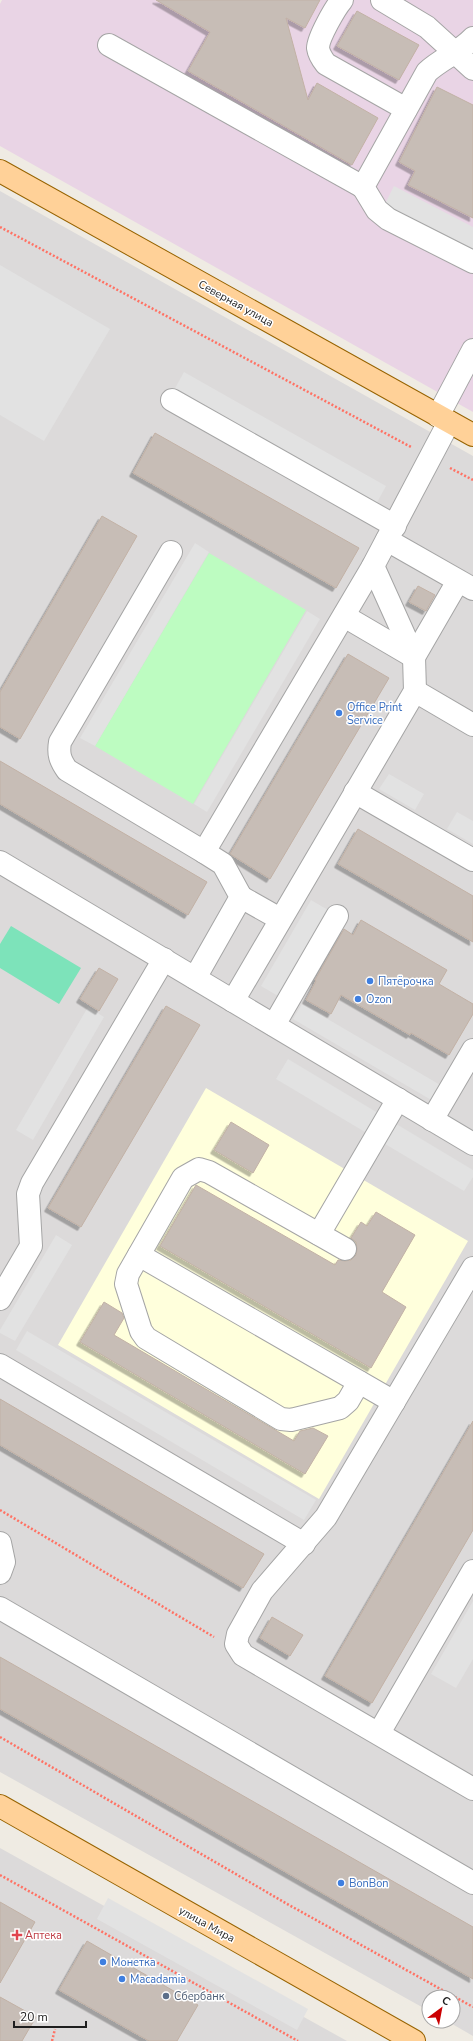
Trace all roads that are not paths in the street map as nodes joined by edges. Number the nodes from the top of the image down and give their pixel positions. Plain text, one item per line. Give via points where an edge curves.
1 (342, 0) edge
2 (382, 0) edge
3 (473, 38) edge
4 (109, 44) dead end
5 (453, 52) junction
6 (473, 69) edge
7 (406, 109) junction
8 (0, 171) edge
9 (363, 187) junction
10 (473, 262) edge
11 (473, 350) edge
12 (172, 400) dead end
13 (444, 419) junction
14 (473, 435) edge
15 (391, 533) junction
16 (171, 552) dead end
17 (373, 566) junction
18 (466, 585) edge
19 (344, 616) junction
20 (414, 656) junction
21 (415, 691) junction
22 (473, 725) edge
23 (355, 792) junction
24 (204, 852) junction
25 (473, 860) edge
26 (0, 862) edge
27 (241, 897) junction
28 (337, 916) dead end
29 (280, 919) junction
30 (164, 959) junction
31 (195, 978) junction
32 (233, 1001) junction
33 (274, 1025) junction
34 (473, 1050) edge
35 (398, 1099) junction
36 (432, 1120) junction
37 (473, 1144) edge
38 (319, 1234) junction
39 (345, 1249) dead end
40 (139, 1254) junction
41 (473, 1268) edge
42 (0, 1299) edge
43 (0, 1365) edge
44 (359, 1382) junction
45 (394, 1402) junction
46 (0, 1543) edge
47 (304, 1544) junction
48 (473, 1571) edge
49 (0, 1572) edge
50 (0, 1608) edge
51 (379, 1733) junction
52 (473, 1789) edge
53 (0, 1806) edge
54 (473, 1883) edge
55 (414, 2041) edge

1 - 7 lane via 321,36 318,47 320,56 326,64
2 - 5 lane via 427,27
3 - 5 lane
4 - 9 lane
5 - 6 lane
5 - 7 lane via 427,72
7 - 9 lane
8 - 13 main road, Северная улица
9 - 10 lane via 377,210 388,218
11 - 13 lane
12 - 15 lane
13 - 14 main road, Северная улица
13 - 15 lane via 430,457
15 - 17 lane
15 - 18 lane
16 - 24 lane via 60,742 58,751 60,761 68,770
17 - 19 lane
17 - 20 lane
18 - 20 lane
19 - 20 lane
19 - 24 lane
20 - 21 lane
21 - 22 lane
21 - 23 lane
23 - 25 lane
23 - 29 lane
24 - 27 lane via 223,864
26 - 30 lane
27 - 29 lane
27 - 31 lane
28 - 33 lane
29 - 32 lane
30 - 31 lane
30 - 42 lane via 32,1183 28,1194 31,1246
31 - 32 lane
32 - 33 lane
33 - 35 lane
34 - 36 lane
35 - 36 lane
35 - 38 lane
36 - 37 lane
38 - 39 lane
38 - 40 lane via 210,1172 199,1169 183,1178
40 - 44 lane
40 - 44 lane via 128,1274 126,1284 141,1331 146,1338 281,1419 291,1420 340,1408 348,1401
41 - 45 lane
43 - 47 lane
44 - 45 lane
45 - 47 lane via 326,1517
46 - 49 lane via 4,1562
47 - 51 lane via 262,1591 238,1634 236,1644 243,1654
48 - 51 lane
50 - 54 lane
51 - 52 lane
53 - 55 main road, улица Мира

